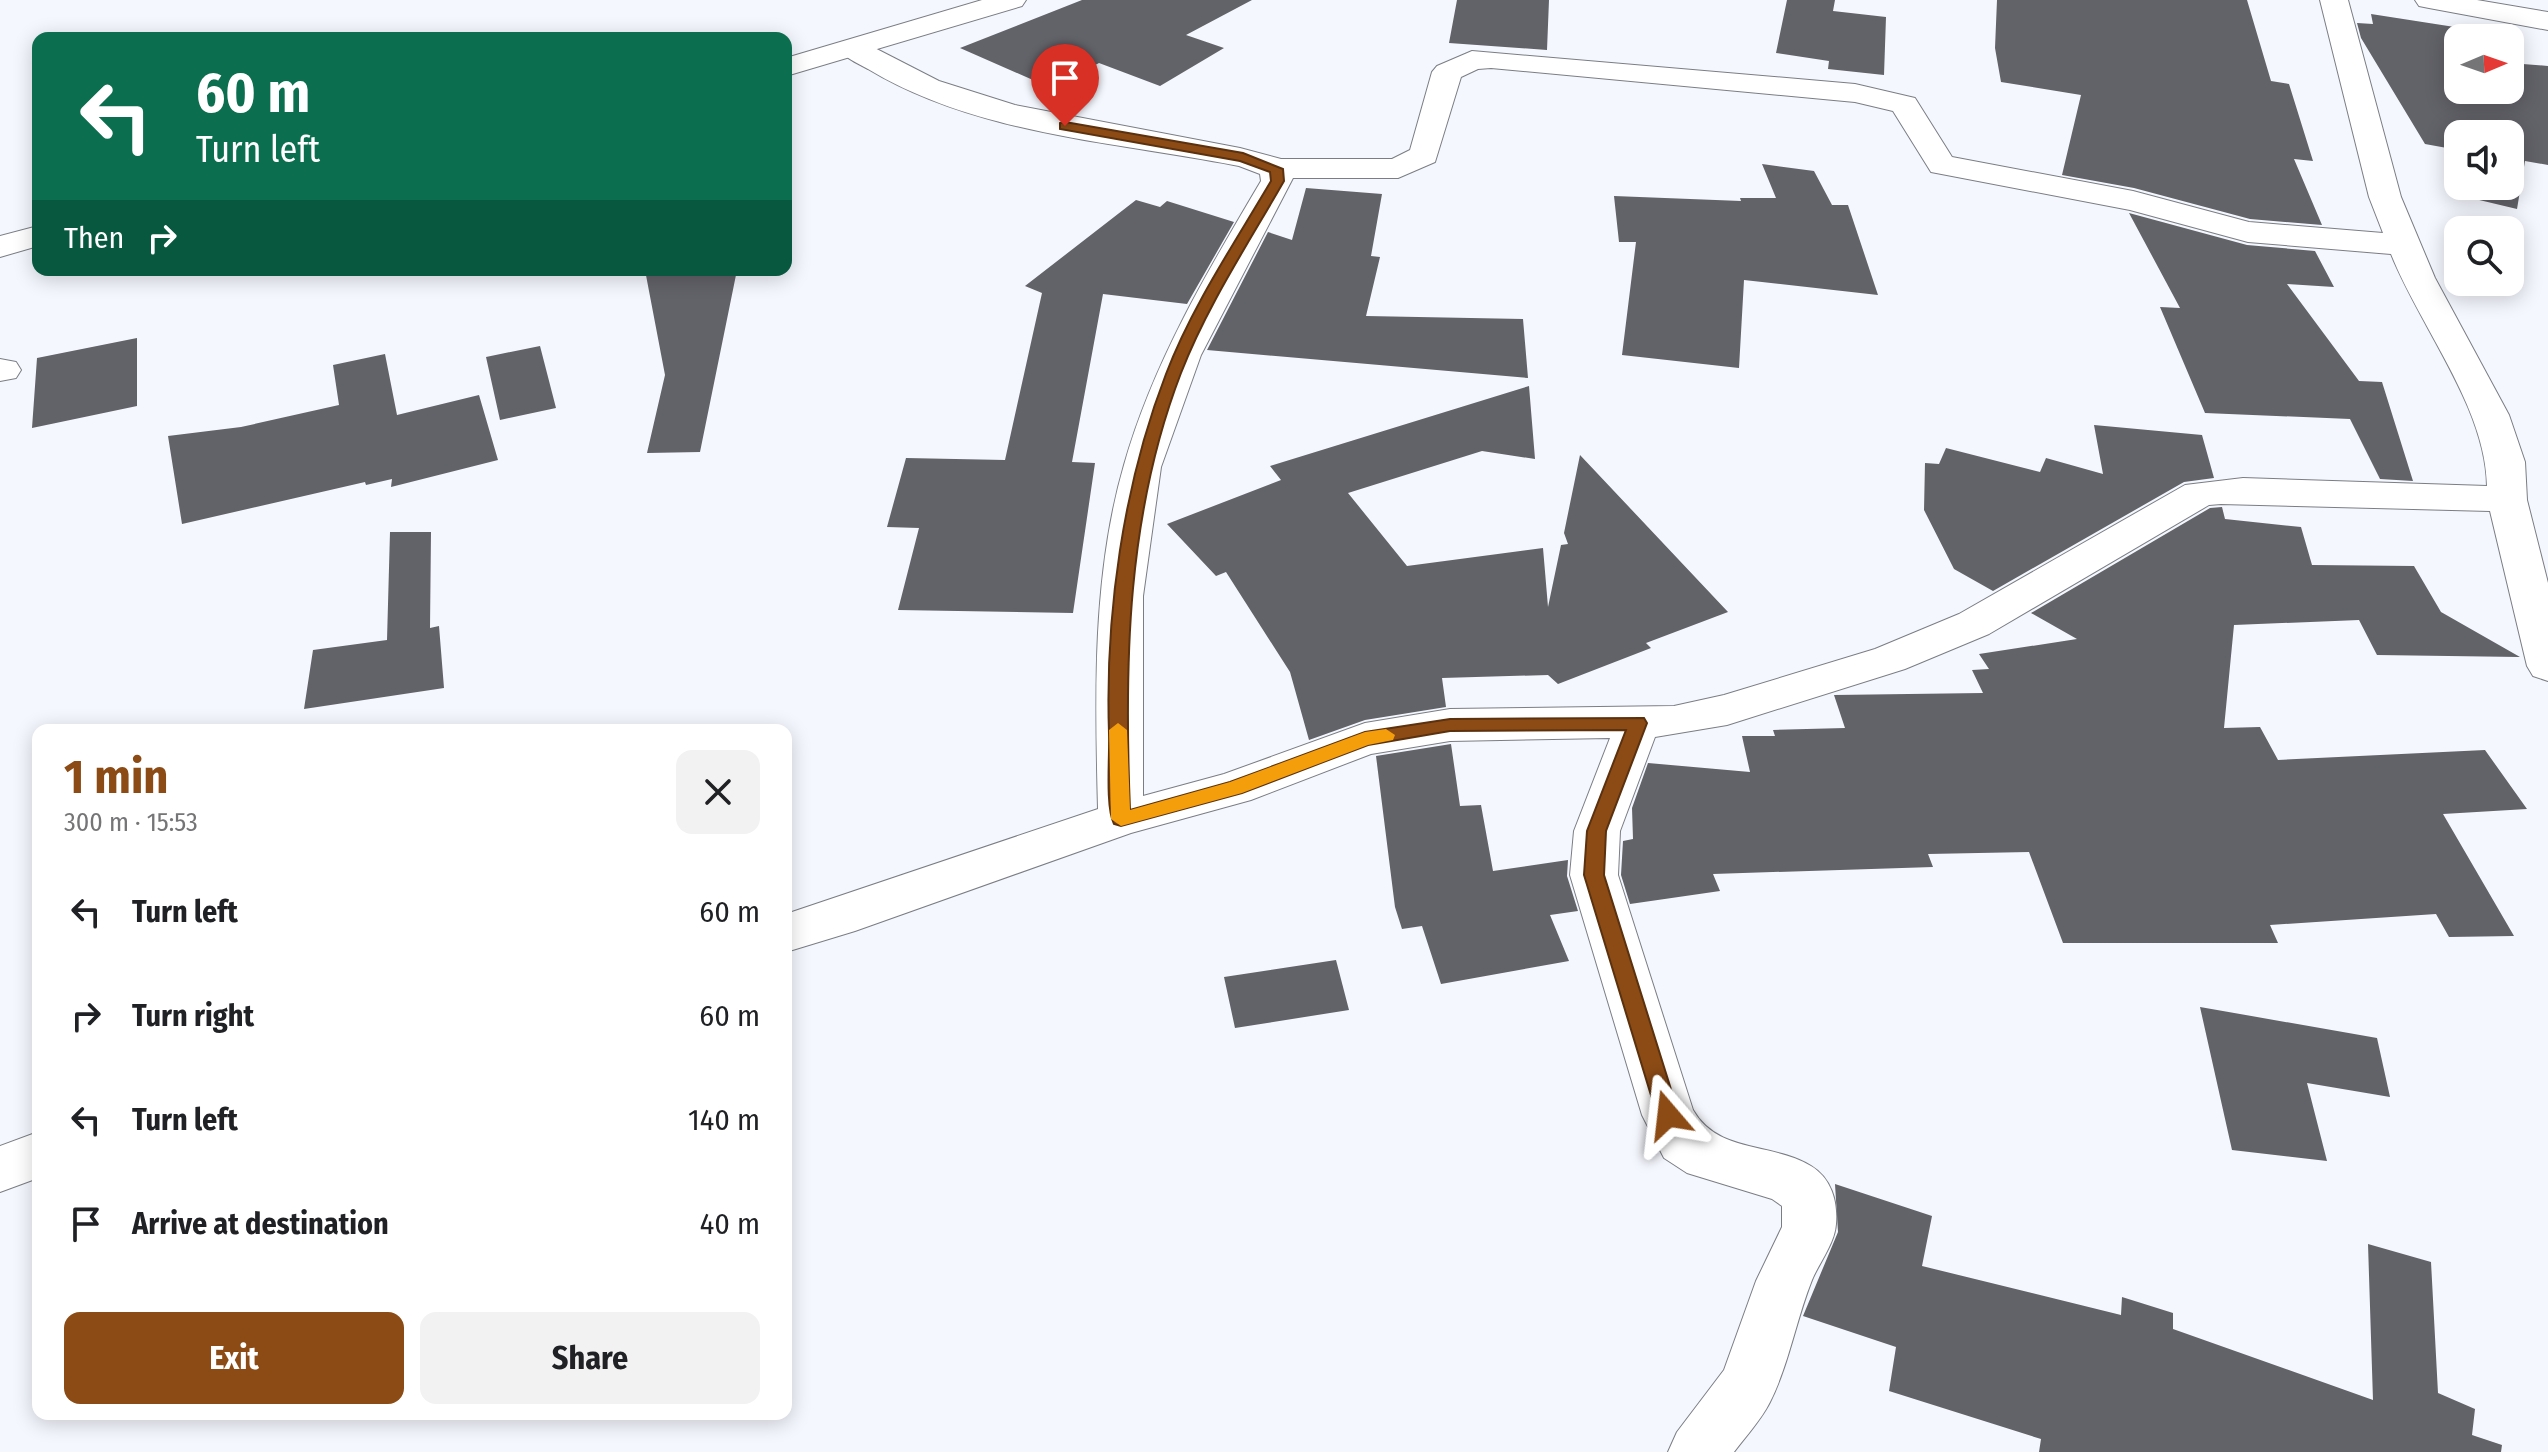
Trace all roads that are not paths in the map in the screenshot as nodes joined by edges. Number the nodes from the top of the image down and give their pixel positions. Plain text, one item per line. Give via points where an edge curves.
1 (1012, 0) edge
2 (2334, 0) edge
3 (2429, 0) edge
4 (2548, 21) edge
5 (853, 48) junction
6 (792, 65) edge
7 (1276, 169) junction
8 (32, 238) edge
9 (2404, 245) junction
10 (0, 247) edge
11 (2507, 500) junction
12 (2548, 666) edge
13 (1638, 723) junction
14 (1121, 819) junction
15 (792, 931) edge
16 (32, 1157) edge
17 (0, 1169) edge
18 (1698, 1452) edge

1 - 5 street
2 - 9 street via 2385,197
3 - 4 street
5 - 6 street
5 - 7 street via 888,72 1036,121 1243,157
7 - 9 street via 1398,168 1424,155 1447,72 1472,60 1491,59 1855,93 1904,104 1920,127 1927,150 1942,165 2133,201 2248,232
7 - 14 street via 1277,181 1173,373 1141,471 1127,561 1117,712
8 - 10 street
9 - 11 street via 2490,415 2506,462
11 - 12 street
11 - 13 street via 2235,488 2199,494 1974,624 1890,659 1727,710
13 - 14 street via 1450,725 1365,739 1235,788
13 - 18 street via 1597,831 1594,875 1668,1115 1683,1142 1706,1157 1788,1180 1809,1201 1809,1228 1784,1281 1748,1385
14 - 15 street
16 - 17 street

